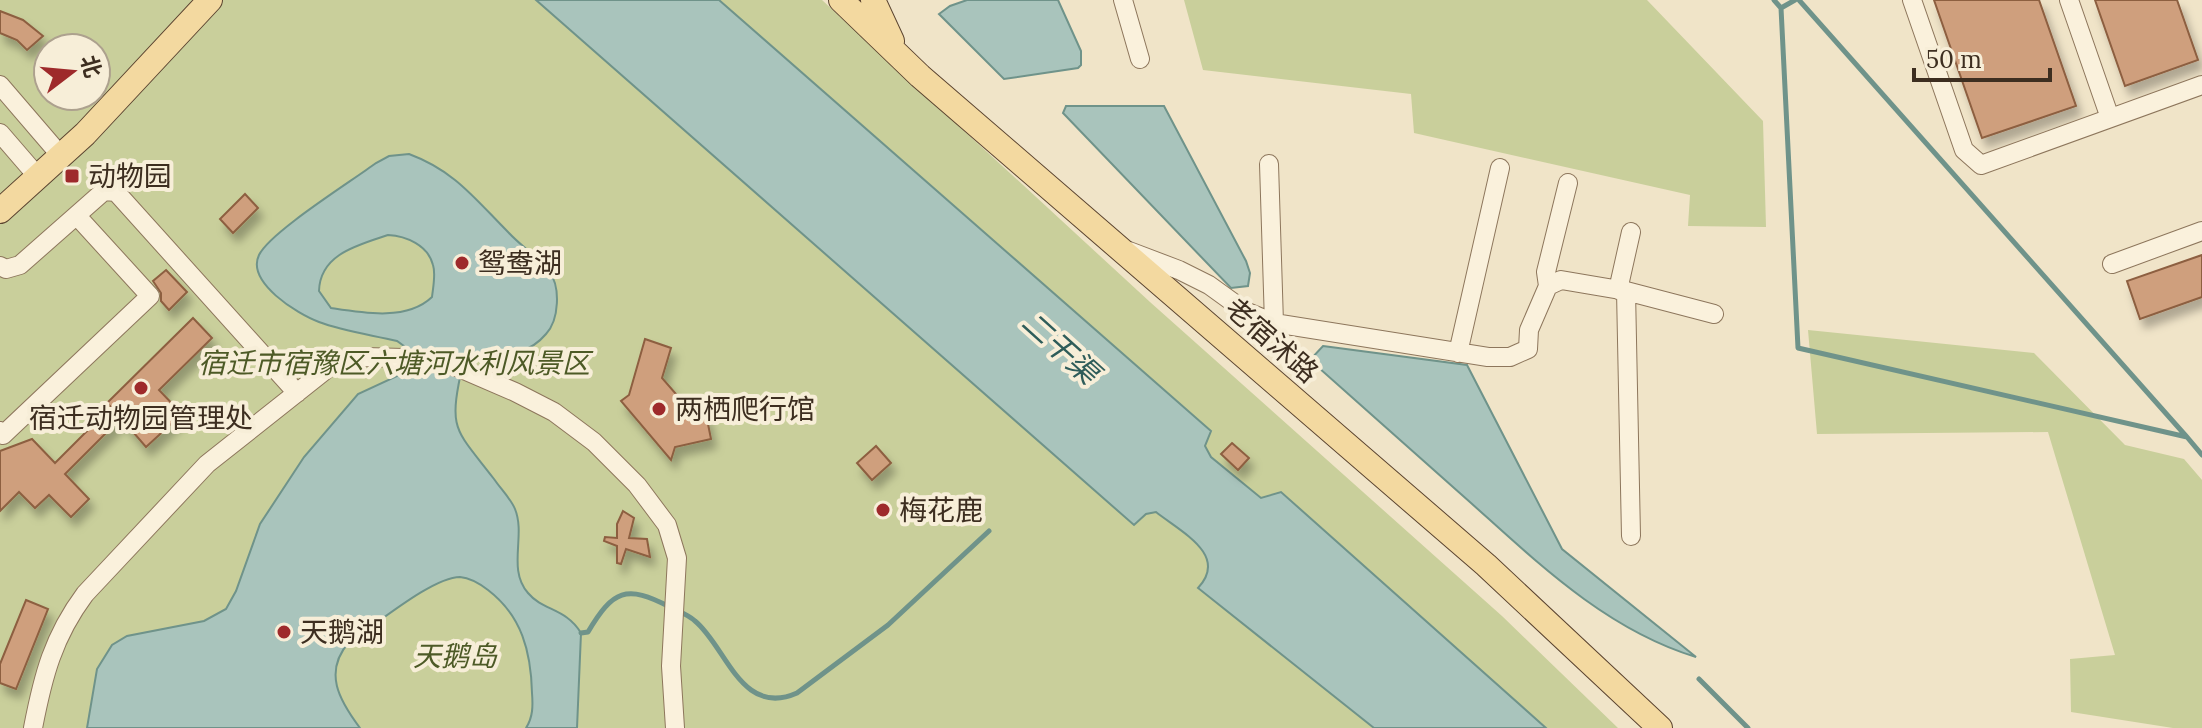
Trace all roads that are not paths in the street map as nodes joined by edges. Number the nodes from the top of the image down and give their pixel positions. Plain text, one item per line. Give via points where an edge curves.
1 (210, 0) edge
2 (841, 0) edge
3 (873, 0) edge
4 (1123, 0) edge
5 (1912, 0) edge
6 (2069, 0) edge
7 (900, 57) junction
8 (1140, 59) dead end
9 (0, 85) edge
10 (2202, 85) edge
11 (2110, 118) junction
12 (0, 133) edge
13 (61, 156) junction
14 (1269, 164) dead end
15 (1500, 168) dead end
16 (38, 177) junction
17 (1568, 183) dead end
18 (0, 211) edge
19 (77, 216) junction
20 (2202, 231) edge
21 (1631, 232) dead end
22 (1119, 247) junction
23 (2112, 264) dead end
24 (0, 266) edge
25 (1548, 286) junction
26 (1622, 291) junction
27 (1714, 314) dead end
28 (1274, 323) junction
29 (1458, 353) junction
30 (297, 393) junction
31 (0, 431) edge
32 (1631, 536) dead end
33 (33, 728) edge
34 (675, 728) edge
35 (1660, 728) edge

1 - 13 main road
2 - 7 main road, 老宿沭路
3 - 7 main road
4 - 8 street
5 - 11 street via 1964,150 1981,165
6 - 11 street
7 - 22 main road, 老宿沭路
9 - 13 street
10 - 11 street
12 - 16 street
13 - 16 main road
14 - 28 street
15 - 29 street
16 - 18 main road
17 - 25 street via 1546,272
19 - 24 street via 20,265
19 - 30 street via 104,191 116,192
19 - 31 street via 150,296 3,435
20 - 23 street
21 - 26 street
22 - 28 street via 1179,270
22 - 35 main road, 老宿沭路 via 1486,565
25 - 26 street via 1561,280
25 - 29 street via 1529,330 1528,349 1510,357
26 - 27 street
26 - 32 street
28 - 29 street
30 - 33 street via 207,464 85,594 67,618 48,662
30 - 34 street via 344,360 403,358 457,367 515,392 594,442 667,525 677,558 671,666

